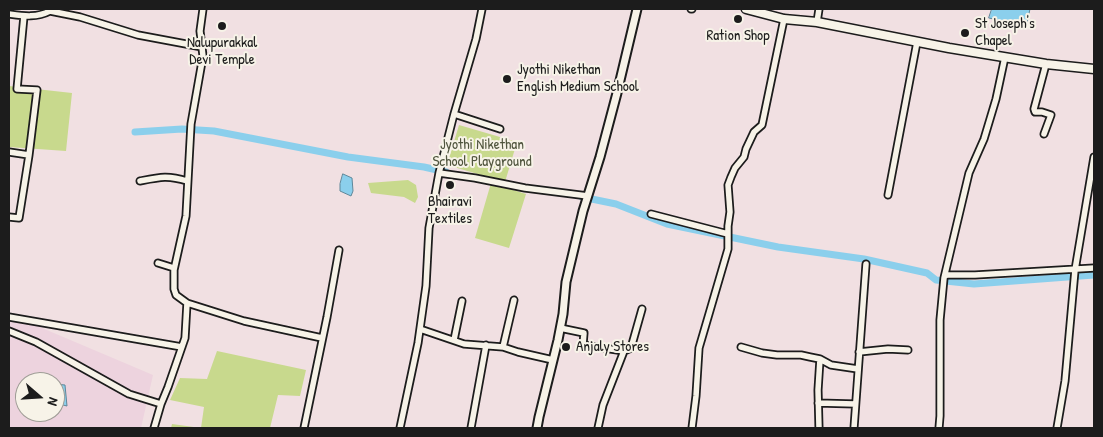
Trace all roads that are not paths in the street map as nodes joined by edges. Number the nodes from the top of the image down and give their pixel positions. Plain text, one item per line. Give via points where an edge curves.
1 (203, 9) edge
2 (482, 9) edge
3 (637, 9) edge
4 (746, 9) edge
5 (819, 9) edge
6 (9, 14) edge
7 (24, 16) junction
8 (784, 19) junction
9 (816, 22) junction
10 (917, 42) junction
11 (202, 47) junction
12 (1005, 57) junction
13 (1046, 64) junction
14 (1094, 69) edge
15 (454, 114) junction
16 (500, 129) dead end
17 (1044, 134) dead end
18 (9, 152) edge
19 (29, 155) junction
20 (1094, 157) edge
21 (440, 170) junction
22 (140, 181) dead end
23 (187, 181) junction
24 (888, 195) dead end
25 (587, 198) junction
26 (650, 214) dead end
27 (9, 217) edge
28 (728, 237) junction
29 (339, 250) dead end
30 (158, 263) dead end
31 (866, 266) dead end
32 (174, 268) junction
33 (1094, 268) edge
34 (1075, 272) junction
35 (947, 274) junction
36 (514, 300) dead end
37 (462, 301) dead end
38 (187, 303) junction
39 (642, 309) dead end
40 (9, 317) edge
41 (560, 328) junction
42 (420, 329) junction
43 (9, 331) edge
44 (322, 338) junction
45 (454, 340) junction
46 (486, 345) junction
47 (741, 346) dead end
48 (182, 347) junction
49 (503, 347) junction
50 (908, 350) dead end
51 (624, 351) junction
52 (859, 352) junction
53 (553, 360) junction
54 (820, 360) junction
55 (858, 368) junction
56 (818, 403) junction
57 (161, 404) junction
58 (855, 404) junction
59 (154, 428) edge
60 (304, 428) edge
61 (400, 428) edge
62 (471, 428) edge
63 (537, 428) edge
64 (598, 428) edge
65 (692, 428) edge
66 (819, 428) edge
67 (854, 428) edge
68 (939, 428) edge
69 (1057, 428) edge

1 - 11 street
2 - 15 street
3 - 25 street
4 - 8 main road
5 - 9 street
6 - 7 street
7 - 11 street via 50,11 80,16 138,35
7 - 19 street via 17,89 37,90
8 - 9 main road
8 - 28 street via 762,126 754,132 728,185
9 - 10 main road
10 - 12 main road
10 - 24 street
11 - 23 street
12 - 13 main road
12 - 35 street via 984,139 969,173
13 - 14 main road
13 - 17 street via 1034,109 1051,115
15 - 16 street
15 - 21 street
18 - 19 street
19 - 27 street via 19,218
20 - 34 street
21 - 25 street
21 - 42 street via 429,228
22 - 23 street via 172,176
23 - 32 street via 186,216
25 - 41 street via 566,282
26 - 28 street
28 - 65 street via 728,250 699,348
29 - 44 street
30 - 32 street
31 - 52 street
32 - 38 street via 176,295
33 - 34 street
34 - 35 street
34 - 69 street via 1065,381
35 - 68 street via 943,282 940,320
36 - 49 street
37 - 45 street
38 - 44 street via 244,321
38 - 48 street
39 - 51 street via 631,348
40 - 48 street
41 - 51 street via 584,333 583,345
41 - 53 street
42 - 45 street
42 - 61 street
43 - 57 street via 36,342 129,394
44 - 60 street
45 - 46 street
46 - 49 street
46 - 62 street
47 - 54 street via 762,353 801,355
48 - 57 street
49 - 53 street
50 - 52 street
51 - 64 street via 603,405
52 - 55 street
53 - 63 street
54 - 55 street via 831,365
54 - 56 street
55 - 58 street
56 - 58 street
56 - 66 street
57 - 59 street
58 - 67 street

